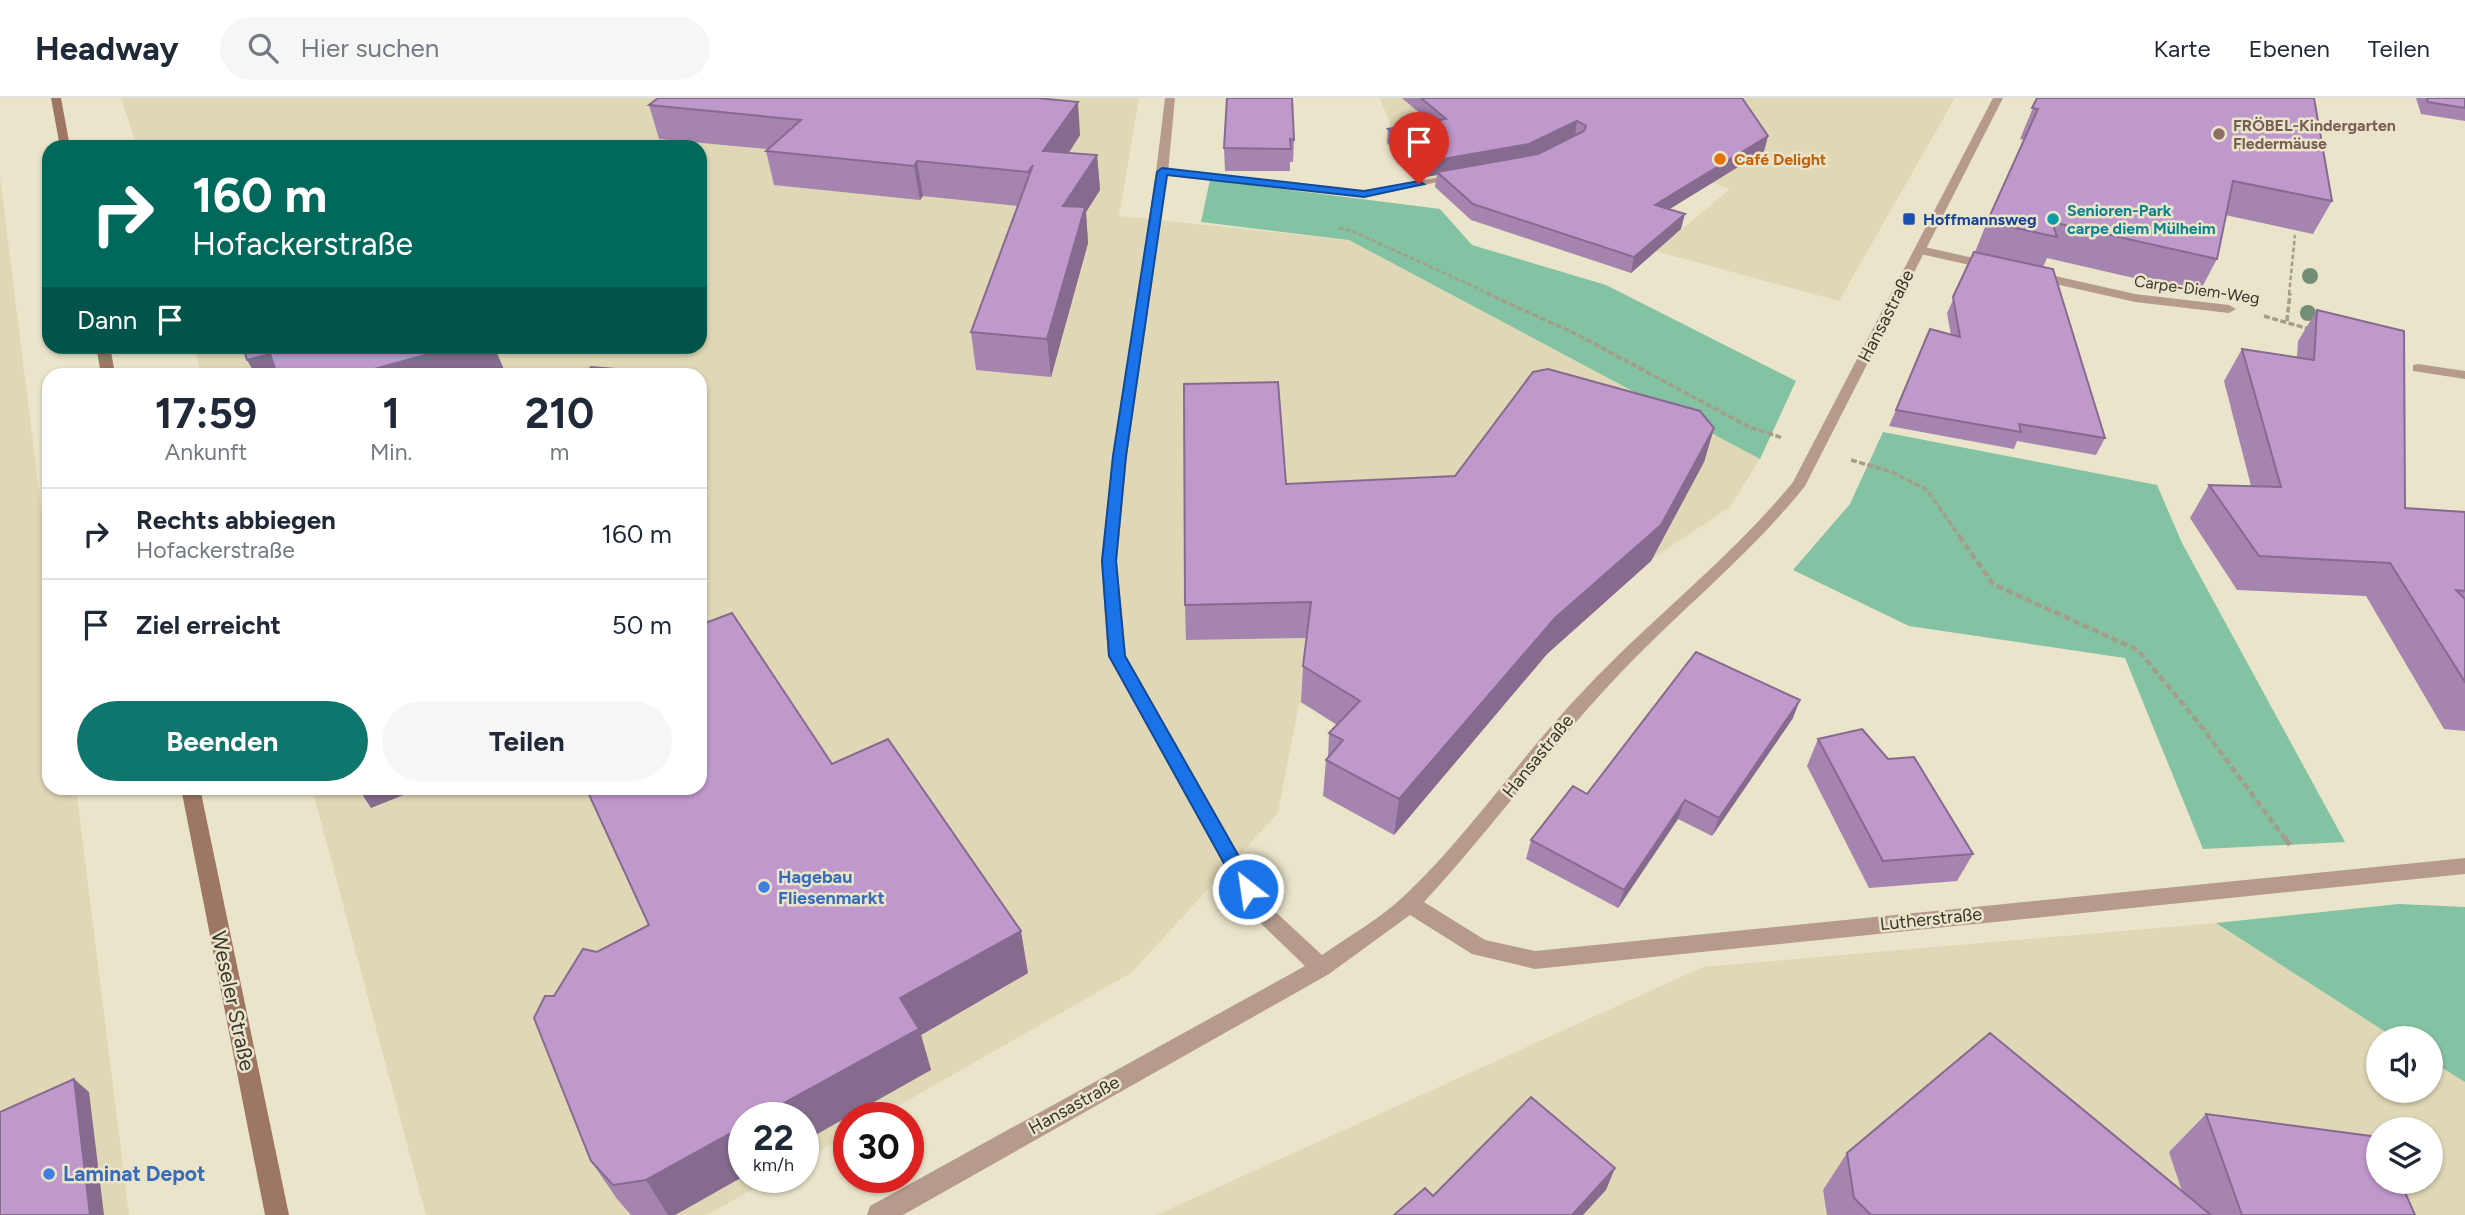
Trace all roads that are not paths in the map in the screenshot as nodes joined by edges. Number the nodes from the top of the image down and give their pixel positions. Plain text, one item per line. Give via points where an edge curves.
1 (56, 98) edge
2 (1170, 98) edge
3 (1998, 98) edge
4 (64, 140) edge
5 (1162, 172) junction
6 (1474, 174) edge
7 (1920, 250) junction
8 (2229, 309) road end
9 (2418, 368) dead end
10 (2465, 374) edge
11 (191, 795) edge
12 (2465, 866) edge
13 (1410, 904) junction
14 (1321, 968) junction
15 (277, 1215) edge
16 (879, 1215) edge

1 - 4 main road
2 - 5 street
3 - 7 street, Hansastraße
5 - 6 street via 1364,194
5 - 14 street via 1119,456 1109,561 1117,656 1259,910
7 - 8 street, Carpe-Diem-Weg via 2135,298
7 - 13 street, Hansastraße via 1800,483 1775,514 1626,655
9 - 10 street
11 - 15 main road, Weseler Straße
12 - 13 street, Lutherstraße via 1535,960 1480,948
13 - 14 street, Hansastraße
14 - 16 street, Hansastraße

